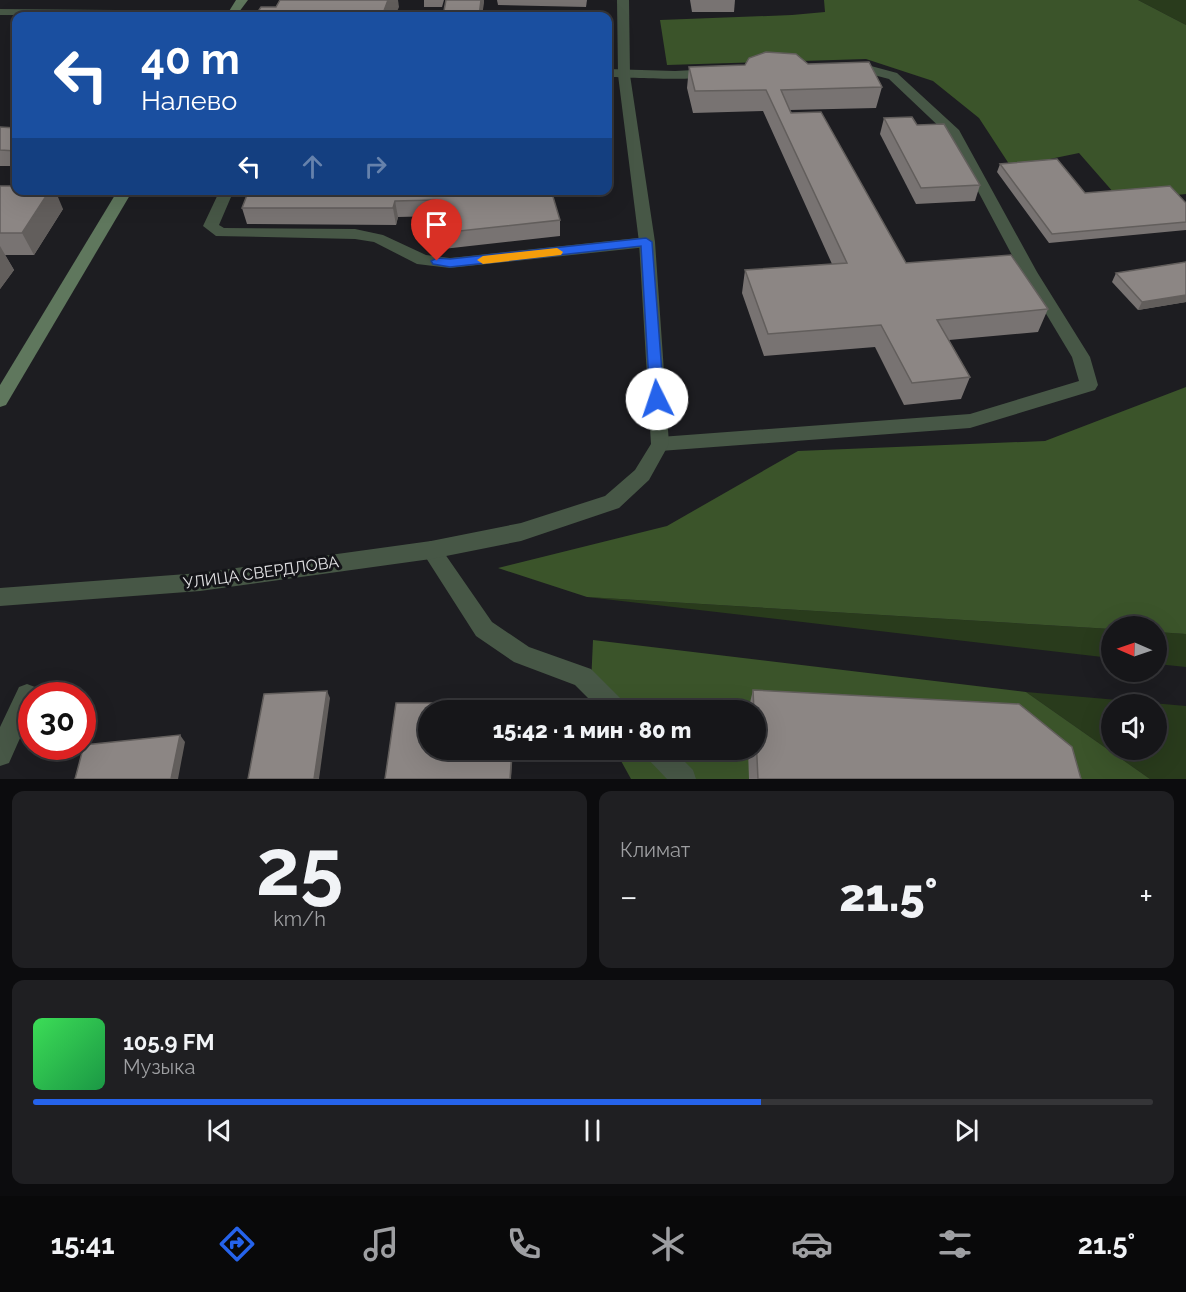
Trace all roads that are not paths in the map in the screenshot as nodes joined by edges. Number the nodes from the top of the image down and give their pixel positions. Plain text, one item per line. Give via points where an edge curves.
1 (623, 0) edge
2 (831, 67) edge
3 (731, 72) edge
4 (616, 74) edge
5 (123, 195) edge
6 (225, 195) edge
7 (646, 242) junction
8 (0, 400) edge
9 (660, 444) junction
10 (431, 550) junction
11 (0, 597) edge
12 (606, 700) edge
13 (18, 715) edge
14 (0, 754) edge
15 (666, 760) edge
16 (684, 779) edge

1 - 4 street
2 - 9 street via 893,76 954,133 1080,357 1089,385 970,421
3 - 4 street
4 - 7 street
5 - 8 street
6 - 7 street via 211,226 221,233 355,234 378,238 423,260 461,262
7 - 9 street
9 - 10 street, УЛИЦА СВЕРДЛОВА via 642,475 612,502 521,532
10 - 11 street, УЛИЦА СВЕРДЛОВА via 200,582
10 - 12 street via 484,629 522,655 583,677
13 - 14 street
15 - 16 street

